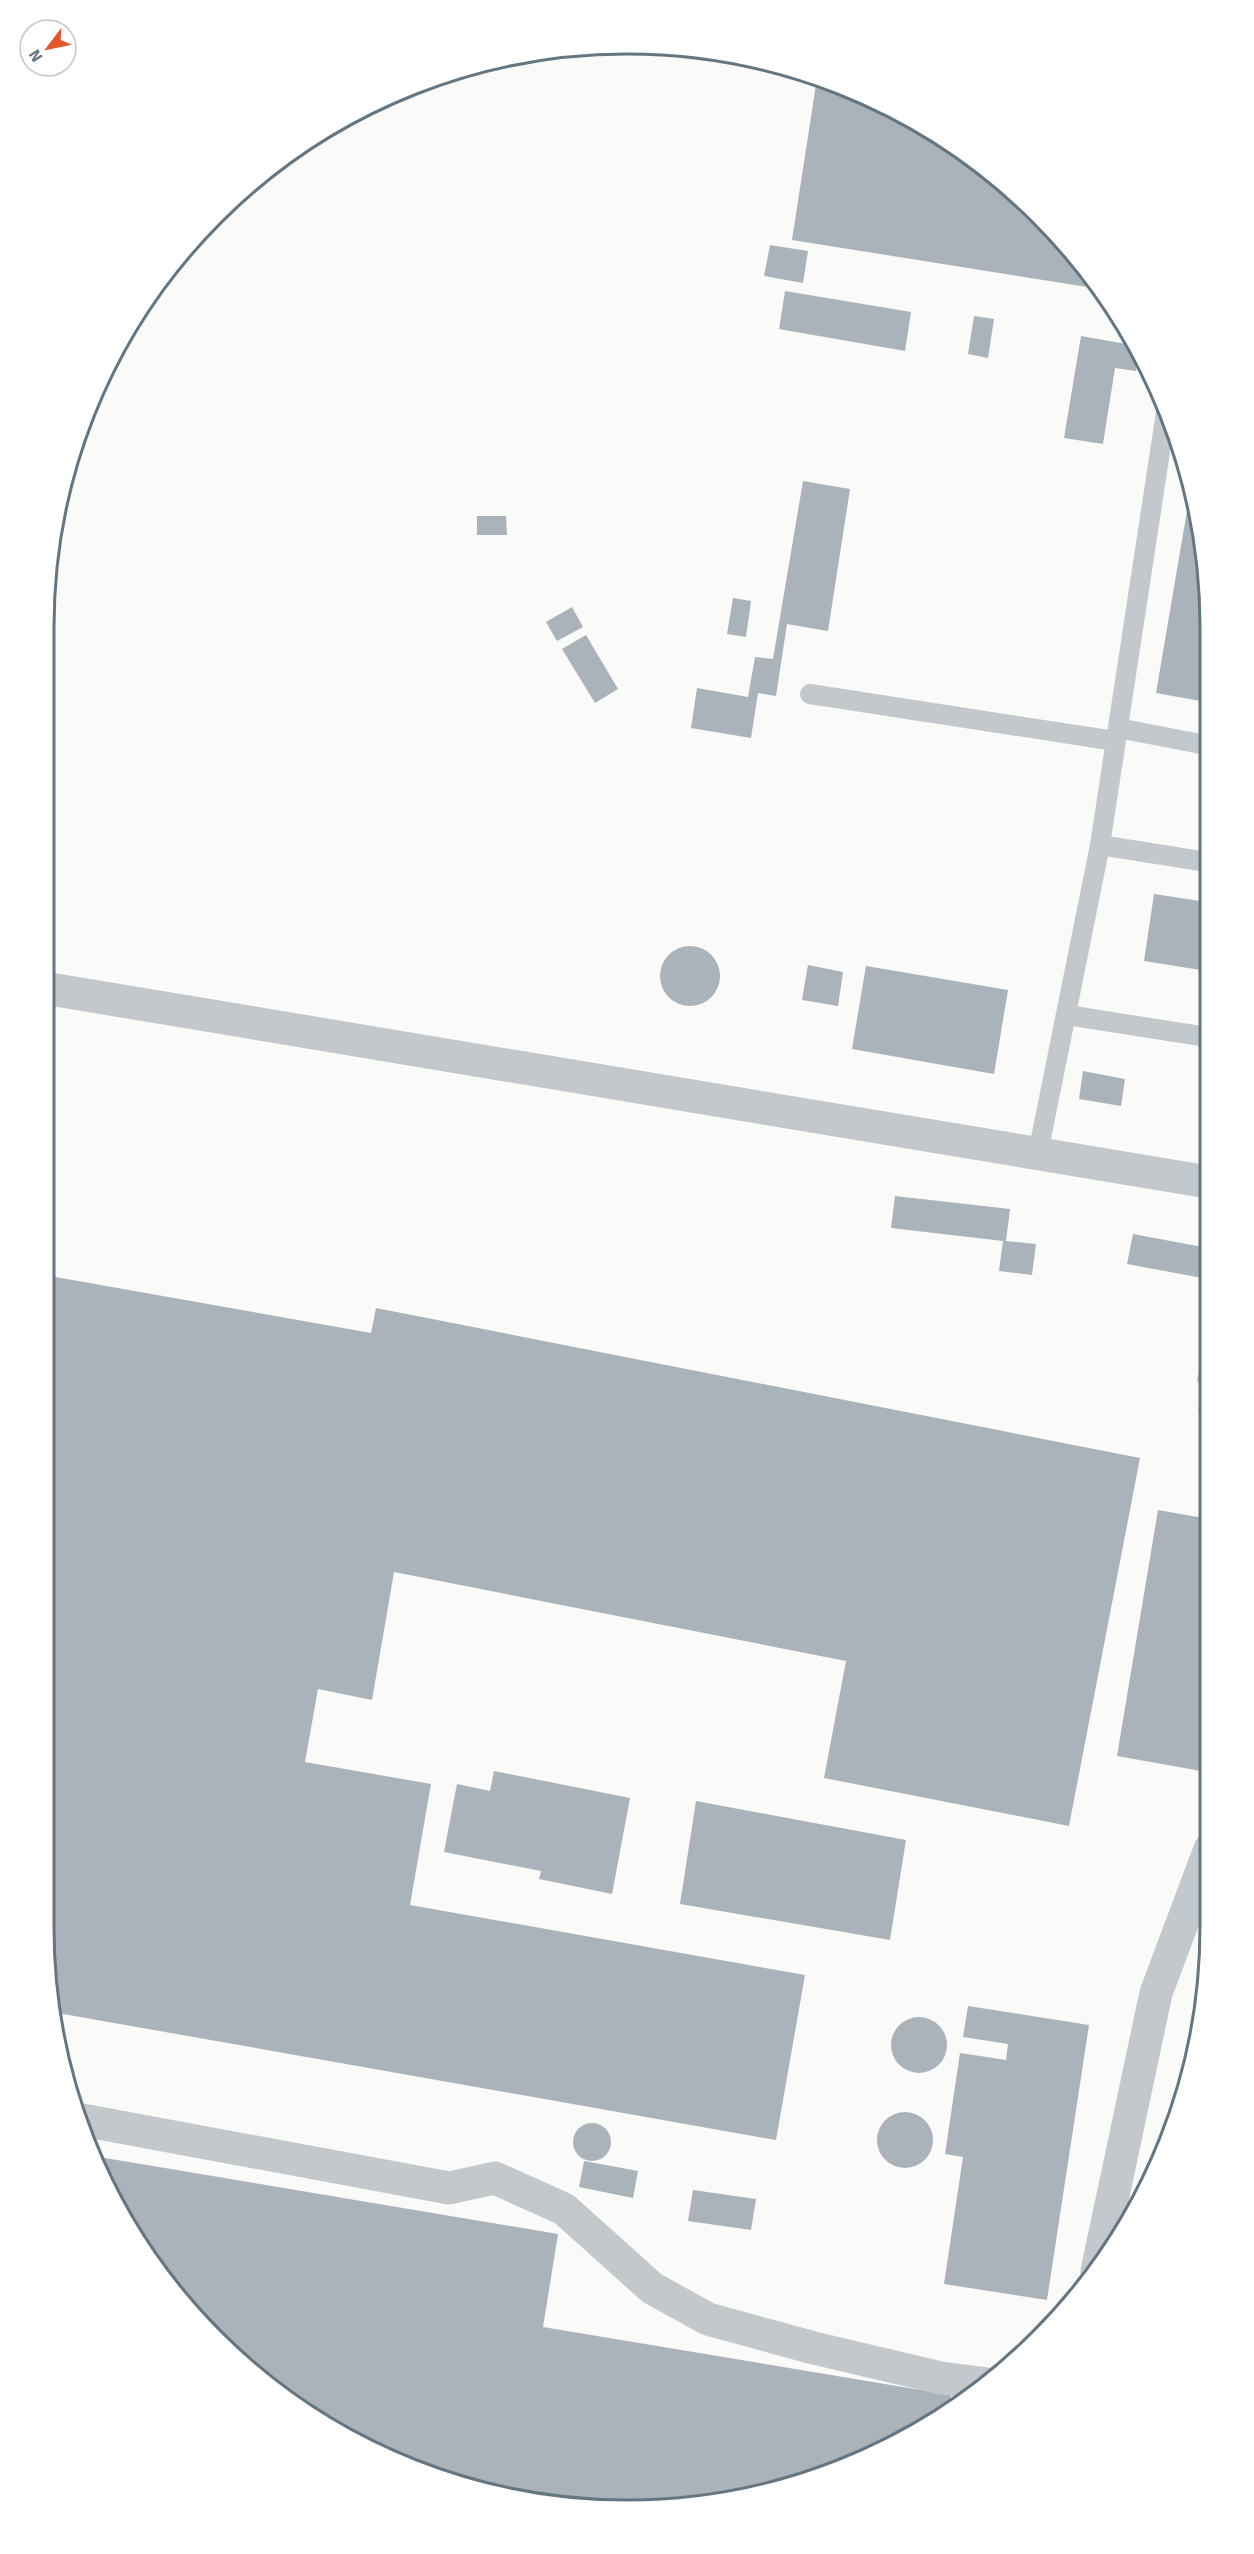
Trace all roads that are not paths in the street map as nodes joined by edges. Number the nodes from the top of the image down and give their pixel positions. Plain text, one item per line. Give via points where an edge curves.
1 (1164, 427) edge
2 (810, 694) dead end
3 (1116, 735) junction
4 (1200, 745) edge
5 (1100, 845) junction
6 (1200, 861) edge
7 (54, 990) edge
8 (1067, 1015) junction
9 (1200, 1035) edge
10 (1038, 1153) junction
11 (1200, 1181) edge
12 (1200, 1875) edge
13 (88, 2121) edge
14 (1102, 2246) edge
15 (975, 2382) edge

1 - 3 lane
2 - 3 lane
3 - 4 lane
3 - 5 lane
5 - 6 lane
5 - 8 lane
7 - 10 street
8 - 9 lane
8 - 10 lane
10 - 11 street
12 - 14 street via 1156,1993
13 - 15 street via 449,2188 495,2178 564,2209 652,2288 708,2319 883,2365

